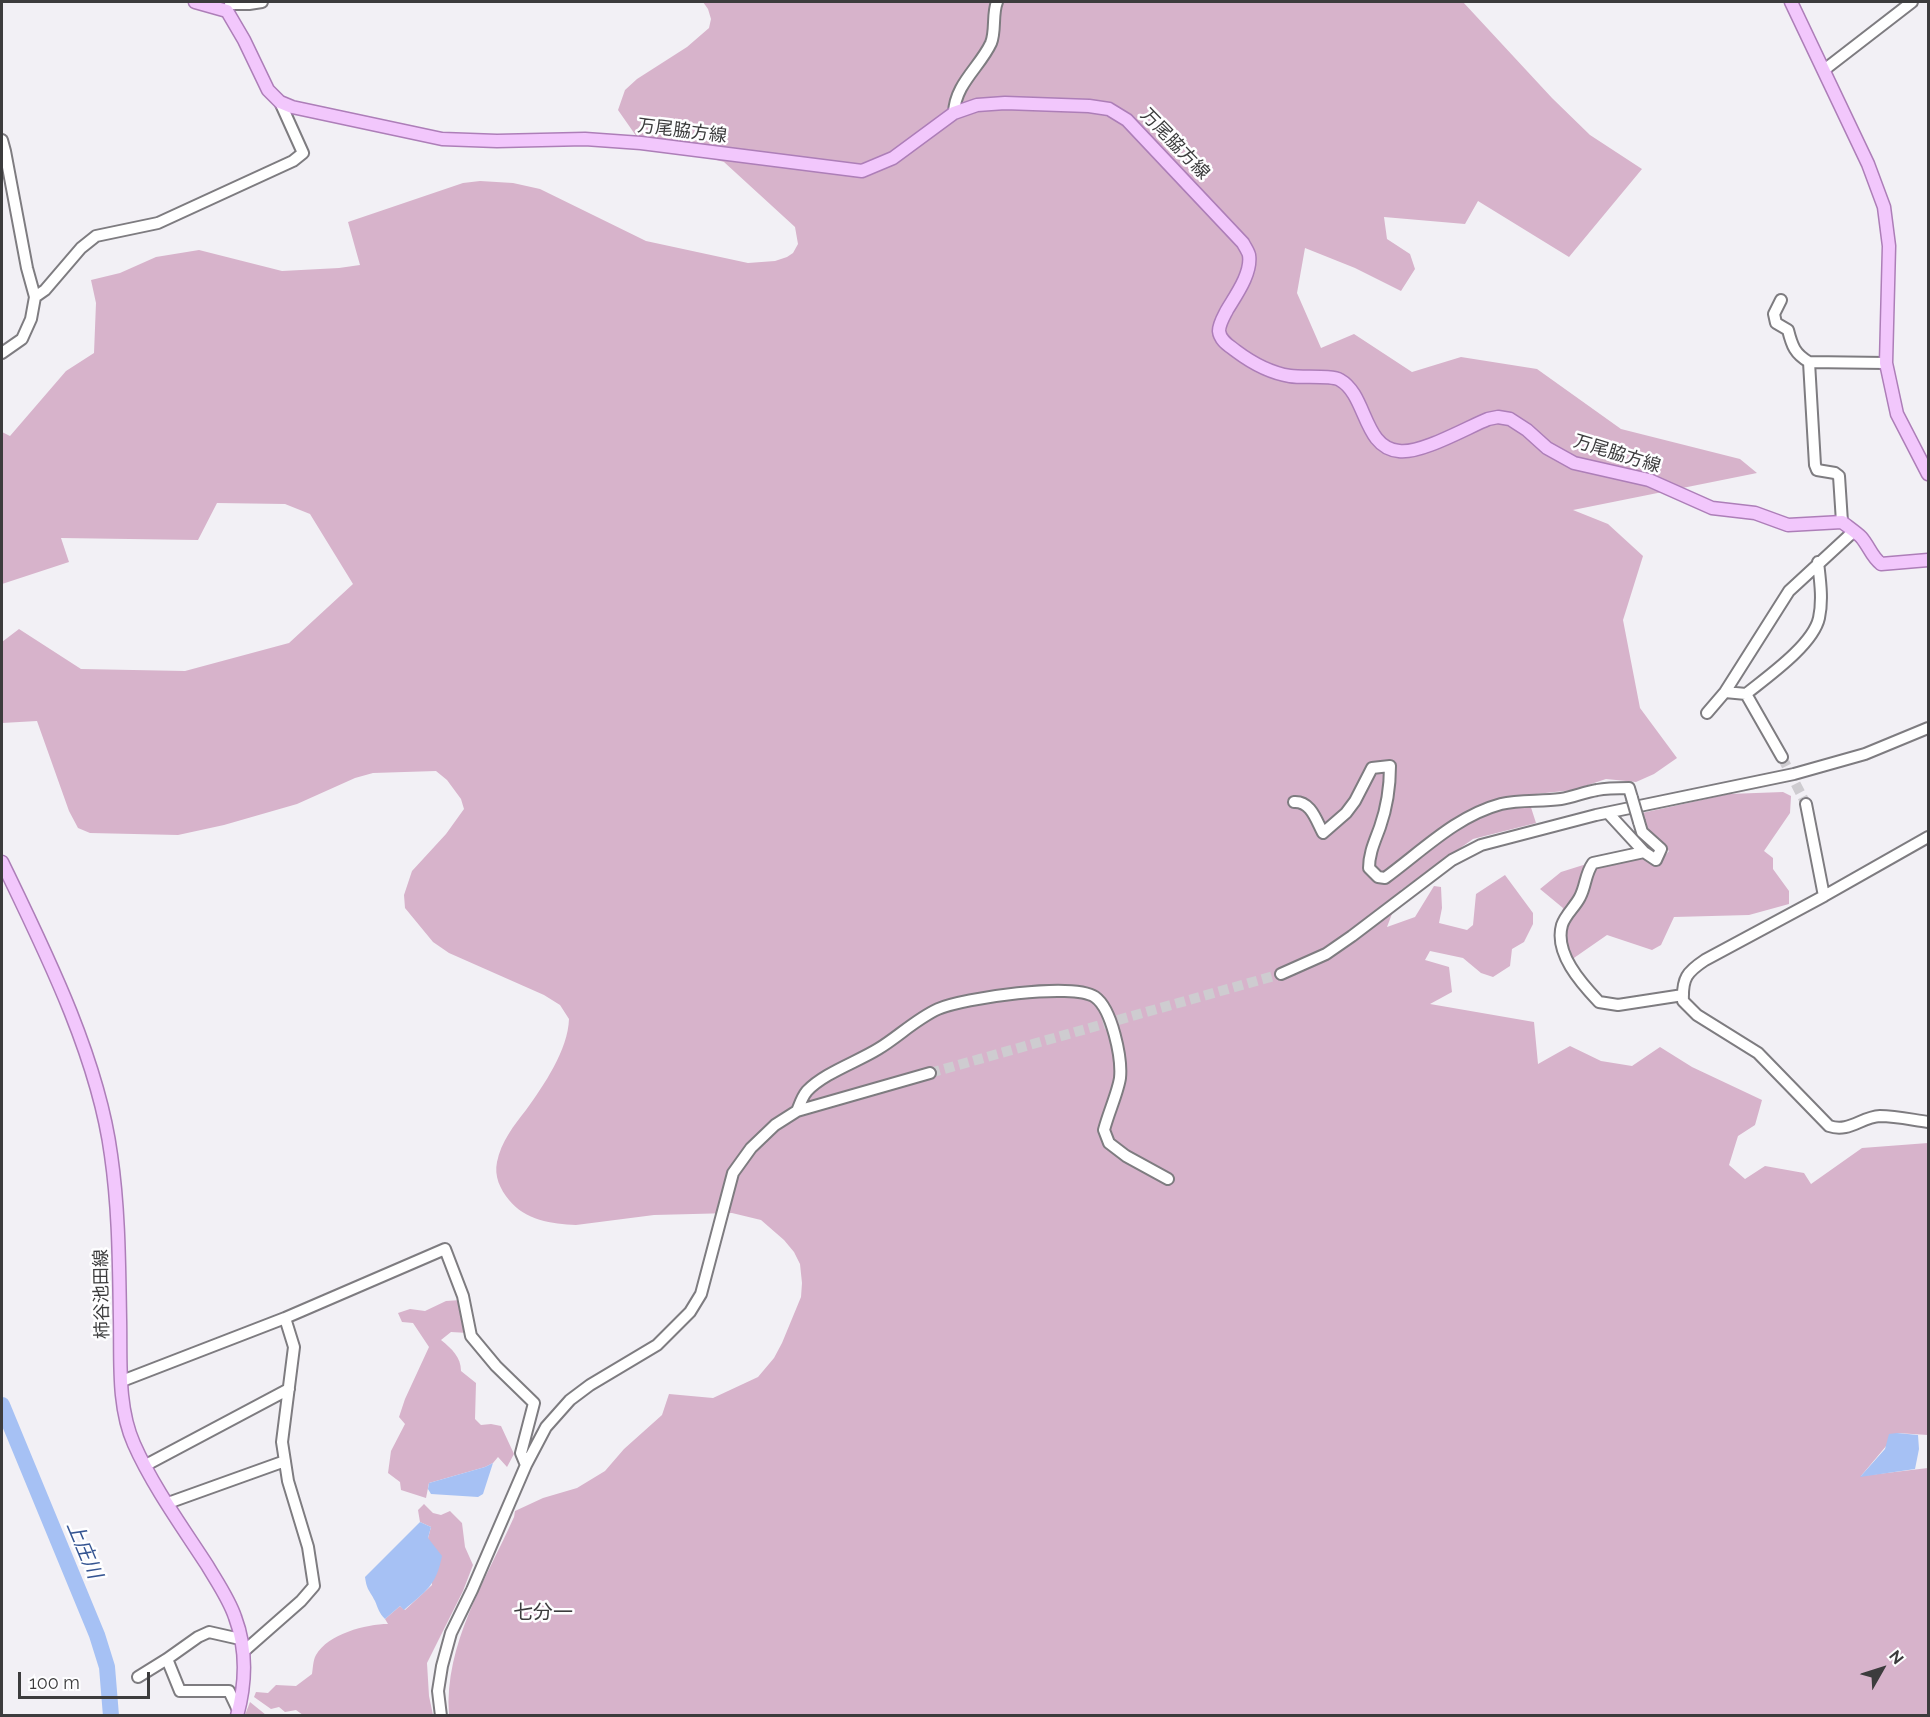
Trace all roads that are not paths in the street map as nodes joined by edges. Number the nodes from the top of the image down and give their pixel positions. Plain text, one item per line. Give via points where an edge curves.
1 (195, 2) edge
2 (262, 2) edge
3 (997, 2) edge
4 (1791, 2) edge
5 (1912, 2) edge
6 (229, 6) edge
7 (1824, 70) junction
8 (280, 102) junction
9 (954, 113) junction
10 (2, 140) edge
11 (35, 297) junction
12 (1781, 300) dead end
13 (2, 353) edge
14 (1809, 362) junction
15 (1886, 363) junction
16 (1929, 474) edge
17 (1842, 522) junction
18 (1852, 532) junction
19 (1929, 560) edge
20 (1818, 562) junction
21 (1725, 692) junction
22 (1746, 694) junction
23 (1707, 713) dead end
24 (1929, 728) edge
25 (1782, 756) tunnel mouth
26 (1294, 802) dead end
27 (1806, 804) tunnel mouth
28 (1609, 814) junction
29 (1929, 837) edge
30 (1644, 852) junction
31 (2, 862) edge
32 (1824, 896) junction
33 (1281, 974) tunnel mouth
34 (1683, 995) junction
35 (930, 1073) tunnel mouth
36 (797, 1111) junction
37 (1929, 1122) edge
38 (1168, 1179) dead end
39 (285, 1318) junction
40 (122, 1382) junction
41 (289, 1389) junction
42 (285, 1461) junction
43 (146, 1465) junction
44 (526, 1465) junction
45 (168, 1503) junction
46 (240, 1639) junction
47 (243, 1652) junction
48 (167, 1659) junction
49 (138, 1677) dead end
50 (237, 1713) edge
51 (441, 1716) edge

1 - 6 main road
2 - 6 street
3 - 9 street via 992,41 968,75
4 - 7 main road
5 - 7 street
6 - 8 main road via 268,90
7 - 15 main road via 1884,207 1889,246
8 - 9 main road, 万尾脇方線 via 442,139 641,143 862,171 893,158
8 - 11 street via 303,153 293,161 158,223 96,236
9 - 17 main road, 万尾脇方線 via 977,105 1055,104 1109,109 1127,120 1244,243 1249,256 1247,271 1223,318 1219,331 1223,341 1263,368 1289,376 1338,379 1350,388 1369,427 1387,448 1412,451 1498,417 1510,419 1574,463 1649,480 1712,508 1755,513 1788,525
10 - 11 street
11 - 13 street via 22,339
12 - 14 street via 1774,314 1776,323 1788,330 1793,349
14 - 15 street
14 - 17 street via 1815,465 1817,470 1839,476
15 - 16 main road via 1897,414
17 - 18 main road
18 - 19 main road via 1859,535 1881,564
18 - 20 street
20 - 21 street via 1789,591
20 - 22 street via 1821,591 1814,631 1779,668
21 - 22 street
21 - 23 street
22 - 25 street
24 - 28 street via 1865,754 1794,774
26 - 30 street, bridge via 1306,804 1323,833 1346,813 1372,768 1390,766 1390,787 1369,856 1369,868 1378,877 1385,878 1455,824 1489,808 1544,802 1598,790 1629,788 1642,832 1661,849 1656,860
27 - 32 street
28 - 30 street
28 - 33 street via 1481,845 1452,860 1326,954
29 - 32 street
30 - 34 street via 1593,863 1579,899 1562,923 1560,938 1569,966 1599,1002 1618,1005
31 - 40 main road, 柿谷池田線 via 65,1000 101,1106 118,1217
32 - 34 street via 1689,971
34 - 37 street via 1683,1001 1697,1015 1758,1053 1829,1125 1847,1128 1879,1116
35 - 36 street
36 - 38 street via 808,1090 820,1080 938,1009 988,997 1086,993 1096,998 1108,1014 1120,1067 1104,1130 1109,1143
36 - 44 street via 751,1148 733,1173 701,1294 690,1312 657,1346 570,1400 546,1427
39 - 40 street
39 - 41 street via 294,1347
39 - 44 street via 445,1249 463,1296 471,1336 534,1403 521,1453
40 - 43 main road, 柿谷池田線 via 125,1416
41 - 42 street via 282,1442
41 - 43 street
42 - 45 street
42 - 47 street via 314,1586
43 - 45 main road, 柿谷池田線
44 - 51 street via 451,1633 438,1691
45 - 46 main road, 柿谷池田線 via 222,1590 236,1618
46 - 47 main road, 柿谷池田線
46 - 48 street via 209,1632
47 - 50 main road, 柿谷池田線 via 243,1695
48 - 49 street
48 - 50 street via 180,1691 229,1691

